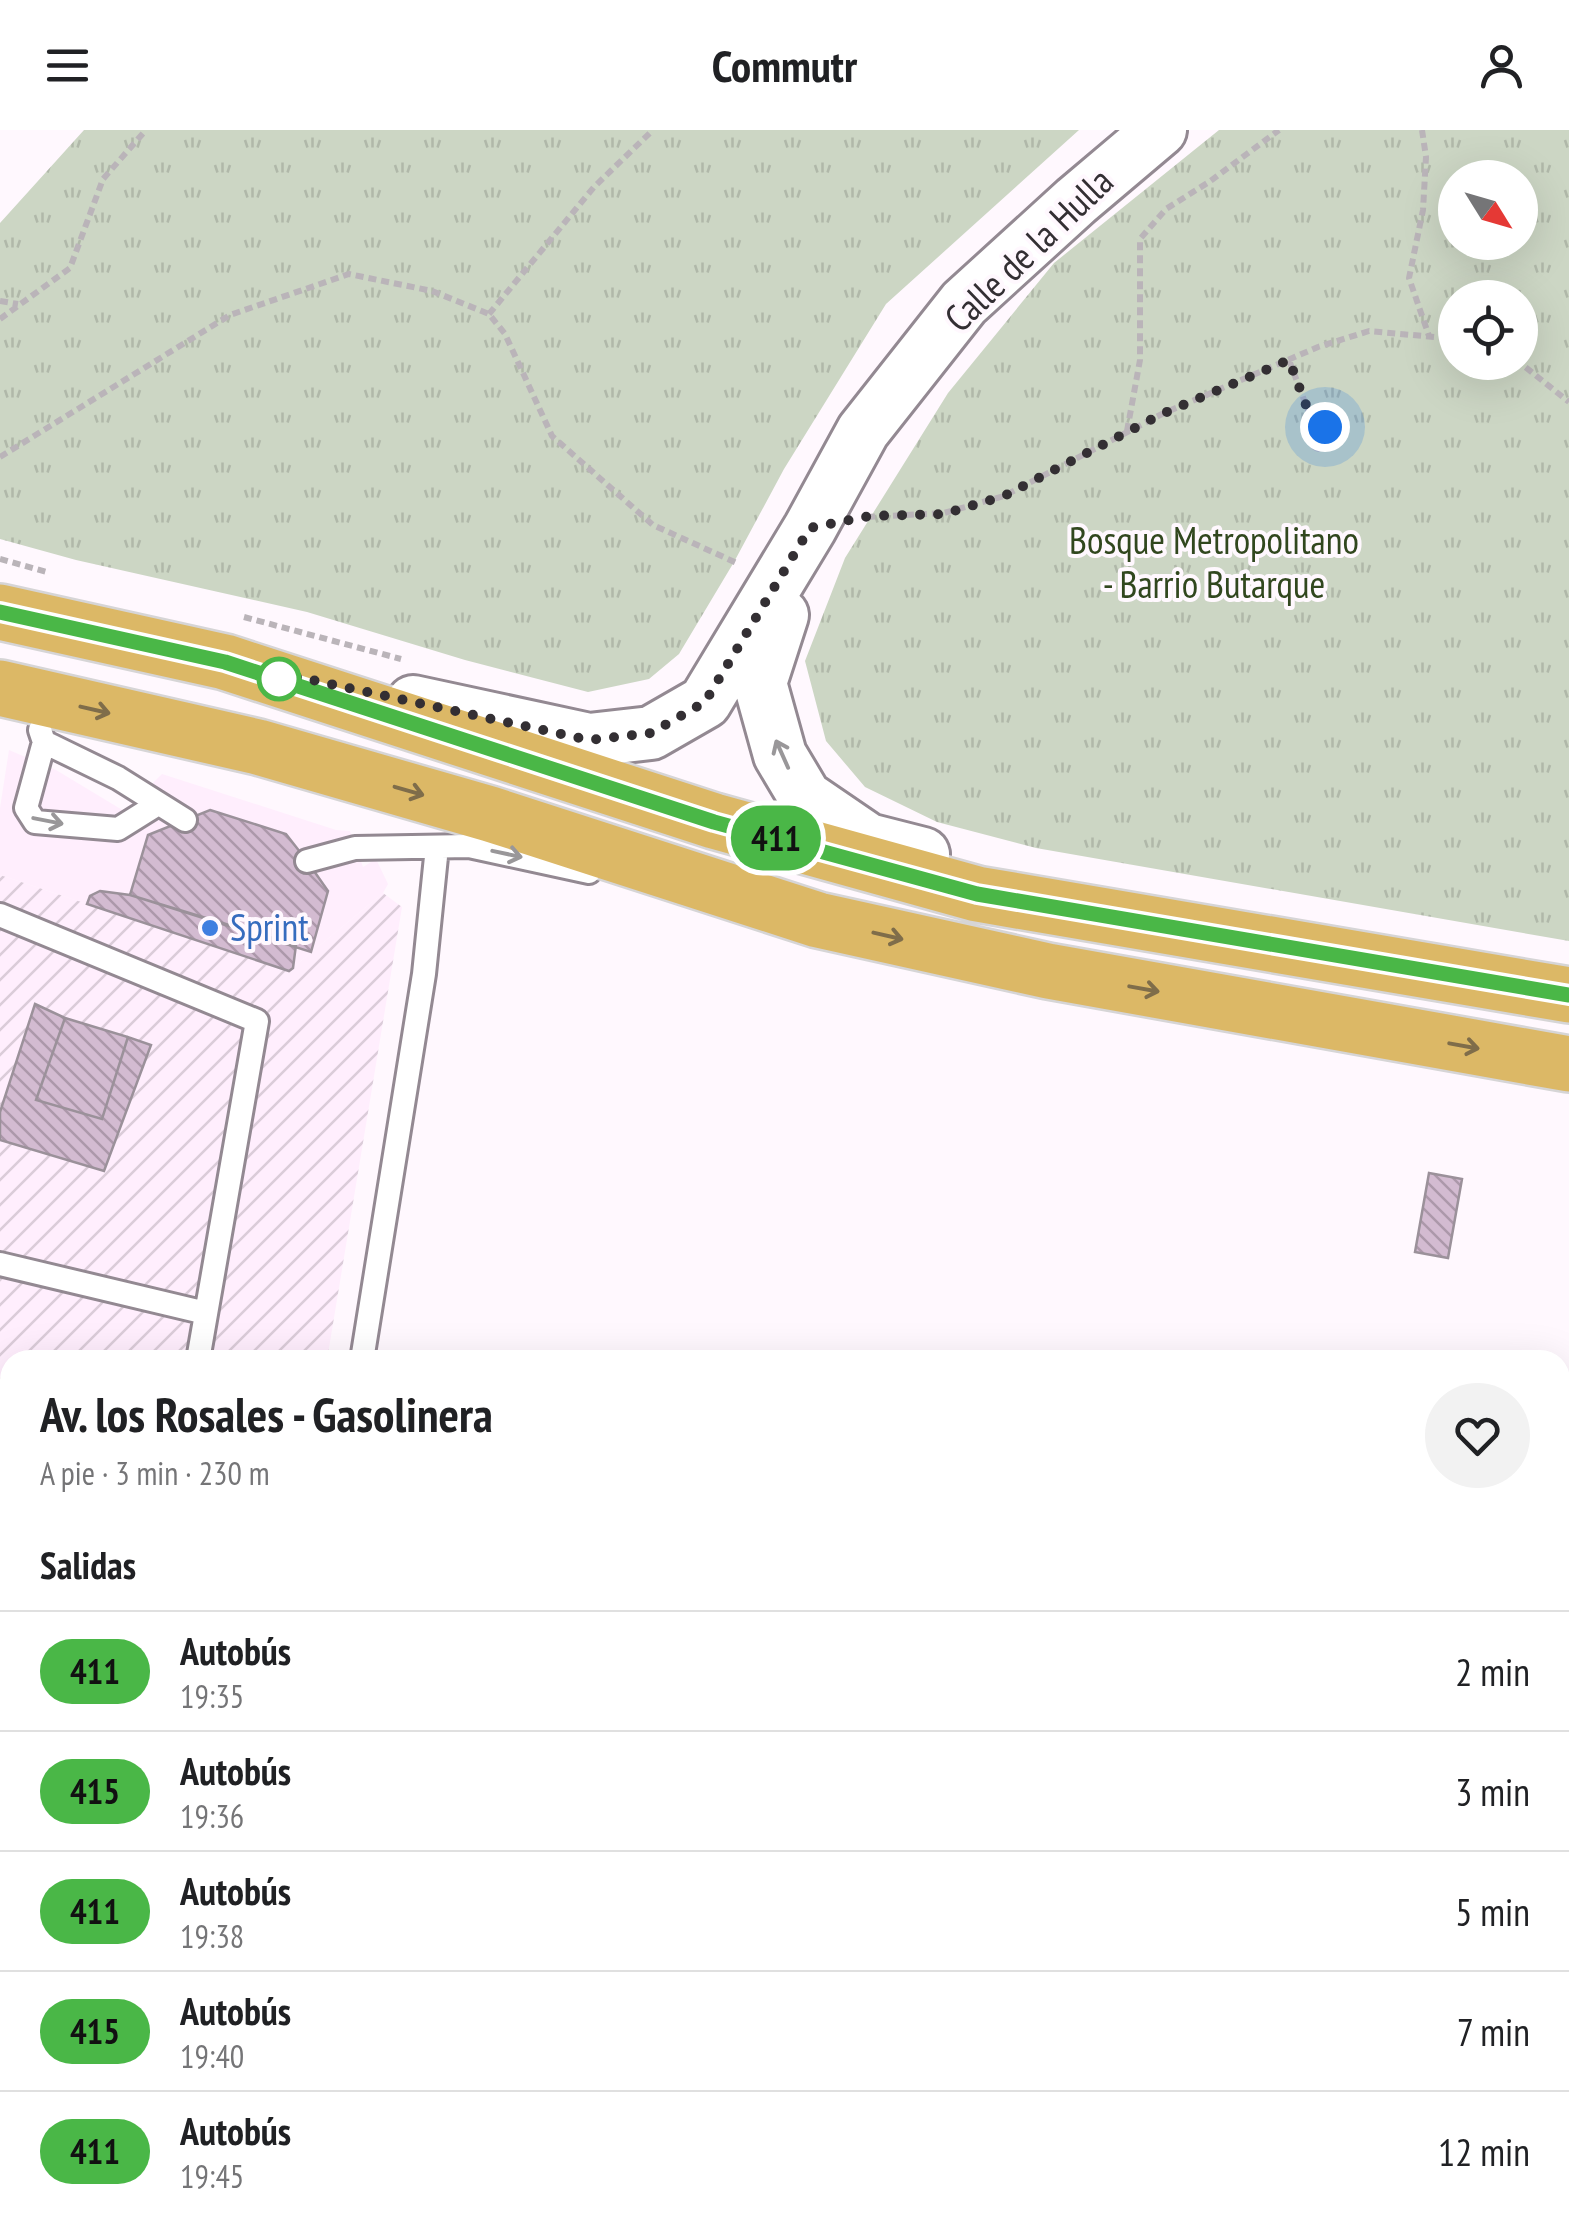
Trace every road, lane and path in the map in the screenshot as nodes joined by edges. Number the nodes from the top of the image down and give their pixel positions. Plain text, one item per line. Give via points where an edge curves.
1 (146, 130) edge
2 (652, 130) edge
3 (1160, 130) edge
4 (1279, 130) edge
5 (1422, 130) edge
6 (0, 301) edge
7 (20, 304) junction
8 (489, 314) junction
9 (0, 319) edge
10 (1428, 336) junction
11 (1438, 337) edge
12 (1289, 360) junction
13 (1538, 377) edge
14 (1569, 402) edge
15 (1315, 429) dead end
16 (1126, 432) junction
17 (0, 456) edge
18 (810, 528) junction
19 (0, 559) edge
20 (59, 575) dead end
21 (778, 582) junction
22 (0, 612) edge
23 (227, 638) junction
24 (411, 662) dead end
25 (24, 708) edge
26 (158, 804) junction
27 (185, 820) dead end
28 (437, 846) junction
29 (307, 861) dead end
30 (0, 916) edge
31 (818, 920) junction
32 (1316, 954) junction
33 (1569, 995) edge
34 (1569, 1064) edge
35 (0, 1264) edge
36 (206, 1312) junction
37 (200, 1350) edge
38 (364, 1350) edge

1 - 7 path via 104,179 70,268
2 - 8 path via 594,187
3 - 18 street, Calle de la Hulla via 964,303 863,430
4 - 16 path via 1166,209 1140,238 1140,360
5 - 10 path via 1423,210 1409,278
6 - 7 path
7 - 9 path
8 - 17 path via 432,291 348,274 230,315
8 - 21 path via 505,334 552,436 653,524
10 - 11 path
10 - 12 path via 1369,331
12 - 15 path
12 - 16 path
13 - 14 path
16 - 18 path via 1004,496 944,514 870,516
18 - 21 street
32 -> 18 street via 868,840 806,796 780,755 760,684
19 - 20 path
21 - 23 street via 705,702 651,733 589,740
22 - 23 highway
23 - 24 path
23 - 32 highway via 714,822 977,894
25 - 26 lane
25 -> 26 lane via 26,808 36,822 118,830
25 -> 31 highway via 276,752
26 - 27 lane
28 - 29 lane via 355,848
28 -> 31 lane via 469,846
28 - 38 lane via 424,974
30 - 36 lane via 257,1021
31 -> 34 highway via 1048,972
32 - 33 highway
35 - 36 lane
36 - 37 lane

